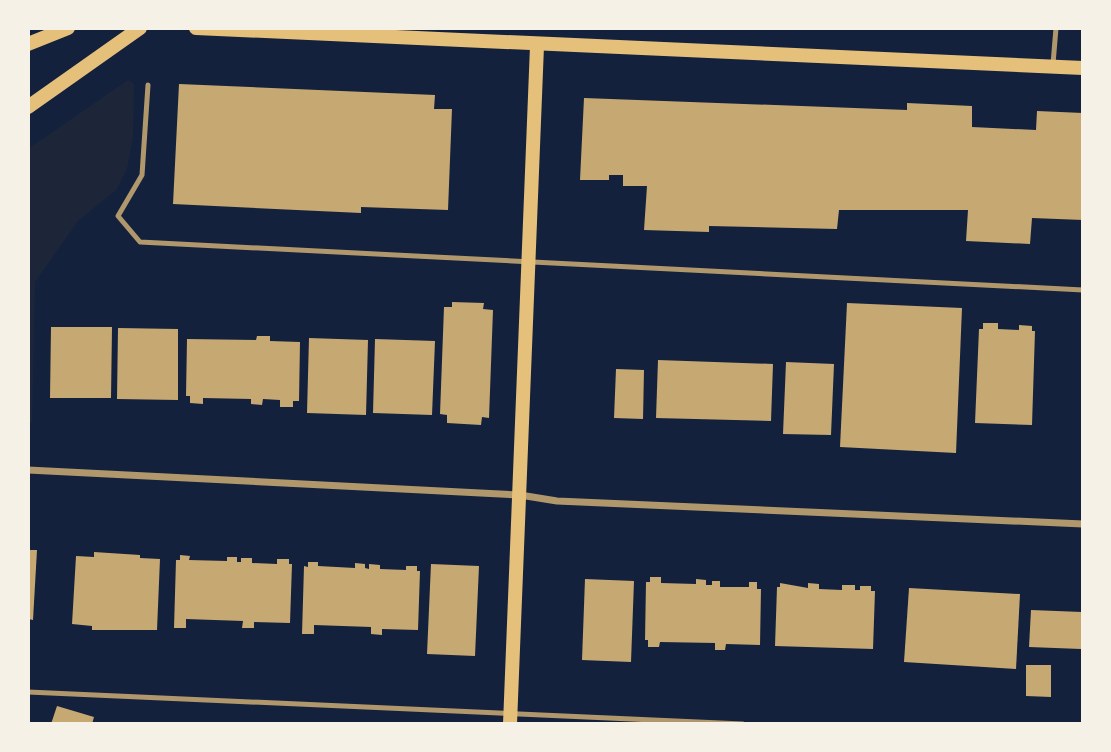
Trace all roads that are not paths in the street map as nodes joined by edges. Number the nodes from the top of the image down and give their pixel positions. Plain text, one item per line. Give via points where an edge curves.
1 (68, 28) edge
2 (140, 28) edge
3 (196, 28) edge
4 (1056, 28) edge
5 (394, 34) edge
6 (28, 44) edge
7 (537, 46) junction
8 (1053, 67) junction
9 (1083, 68) edge
10 (148, 85) dead end
11 (28, 107) edge
12 (529, 262) junction
13 (1083, 290) edge
14 (28, 470) edge
15 (520, 495) junction
16 (1083, 524) edge
17 (28, 692) edge
18 (511, 718) edge
19 (743, 724) edge

1 - 6 main road
2 - 11 main road
3 - 5 main road
4 - 8 lane
5 - 7 main road
7 - 8 main road
7 - 12 main road
8 - 9 main road
10 - 12 lane via 142,175 118,216 140,242
12 - 13 lane
12 - 15 main road
14 - 15 street
15 - 16 street
15 - 18 main road
17 - 18 lane
18 - 19 lane

